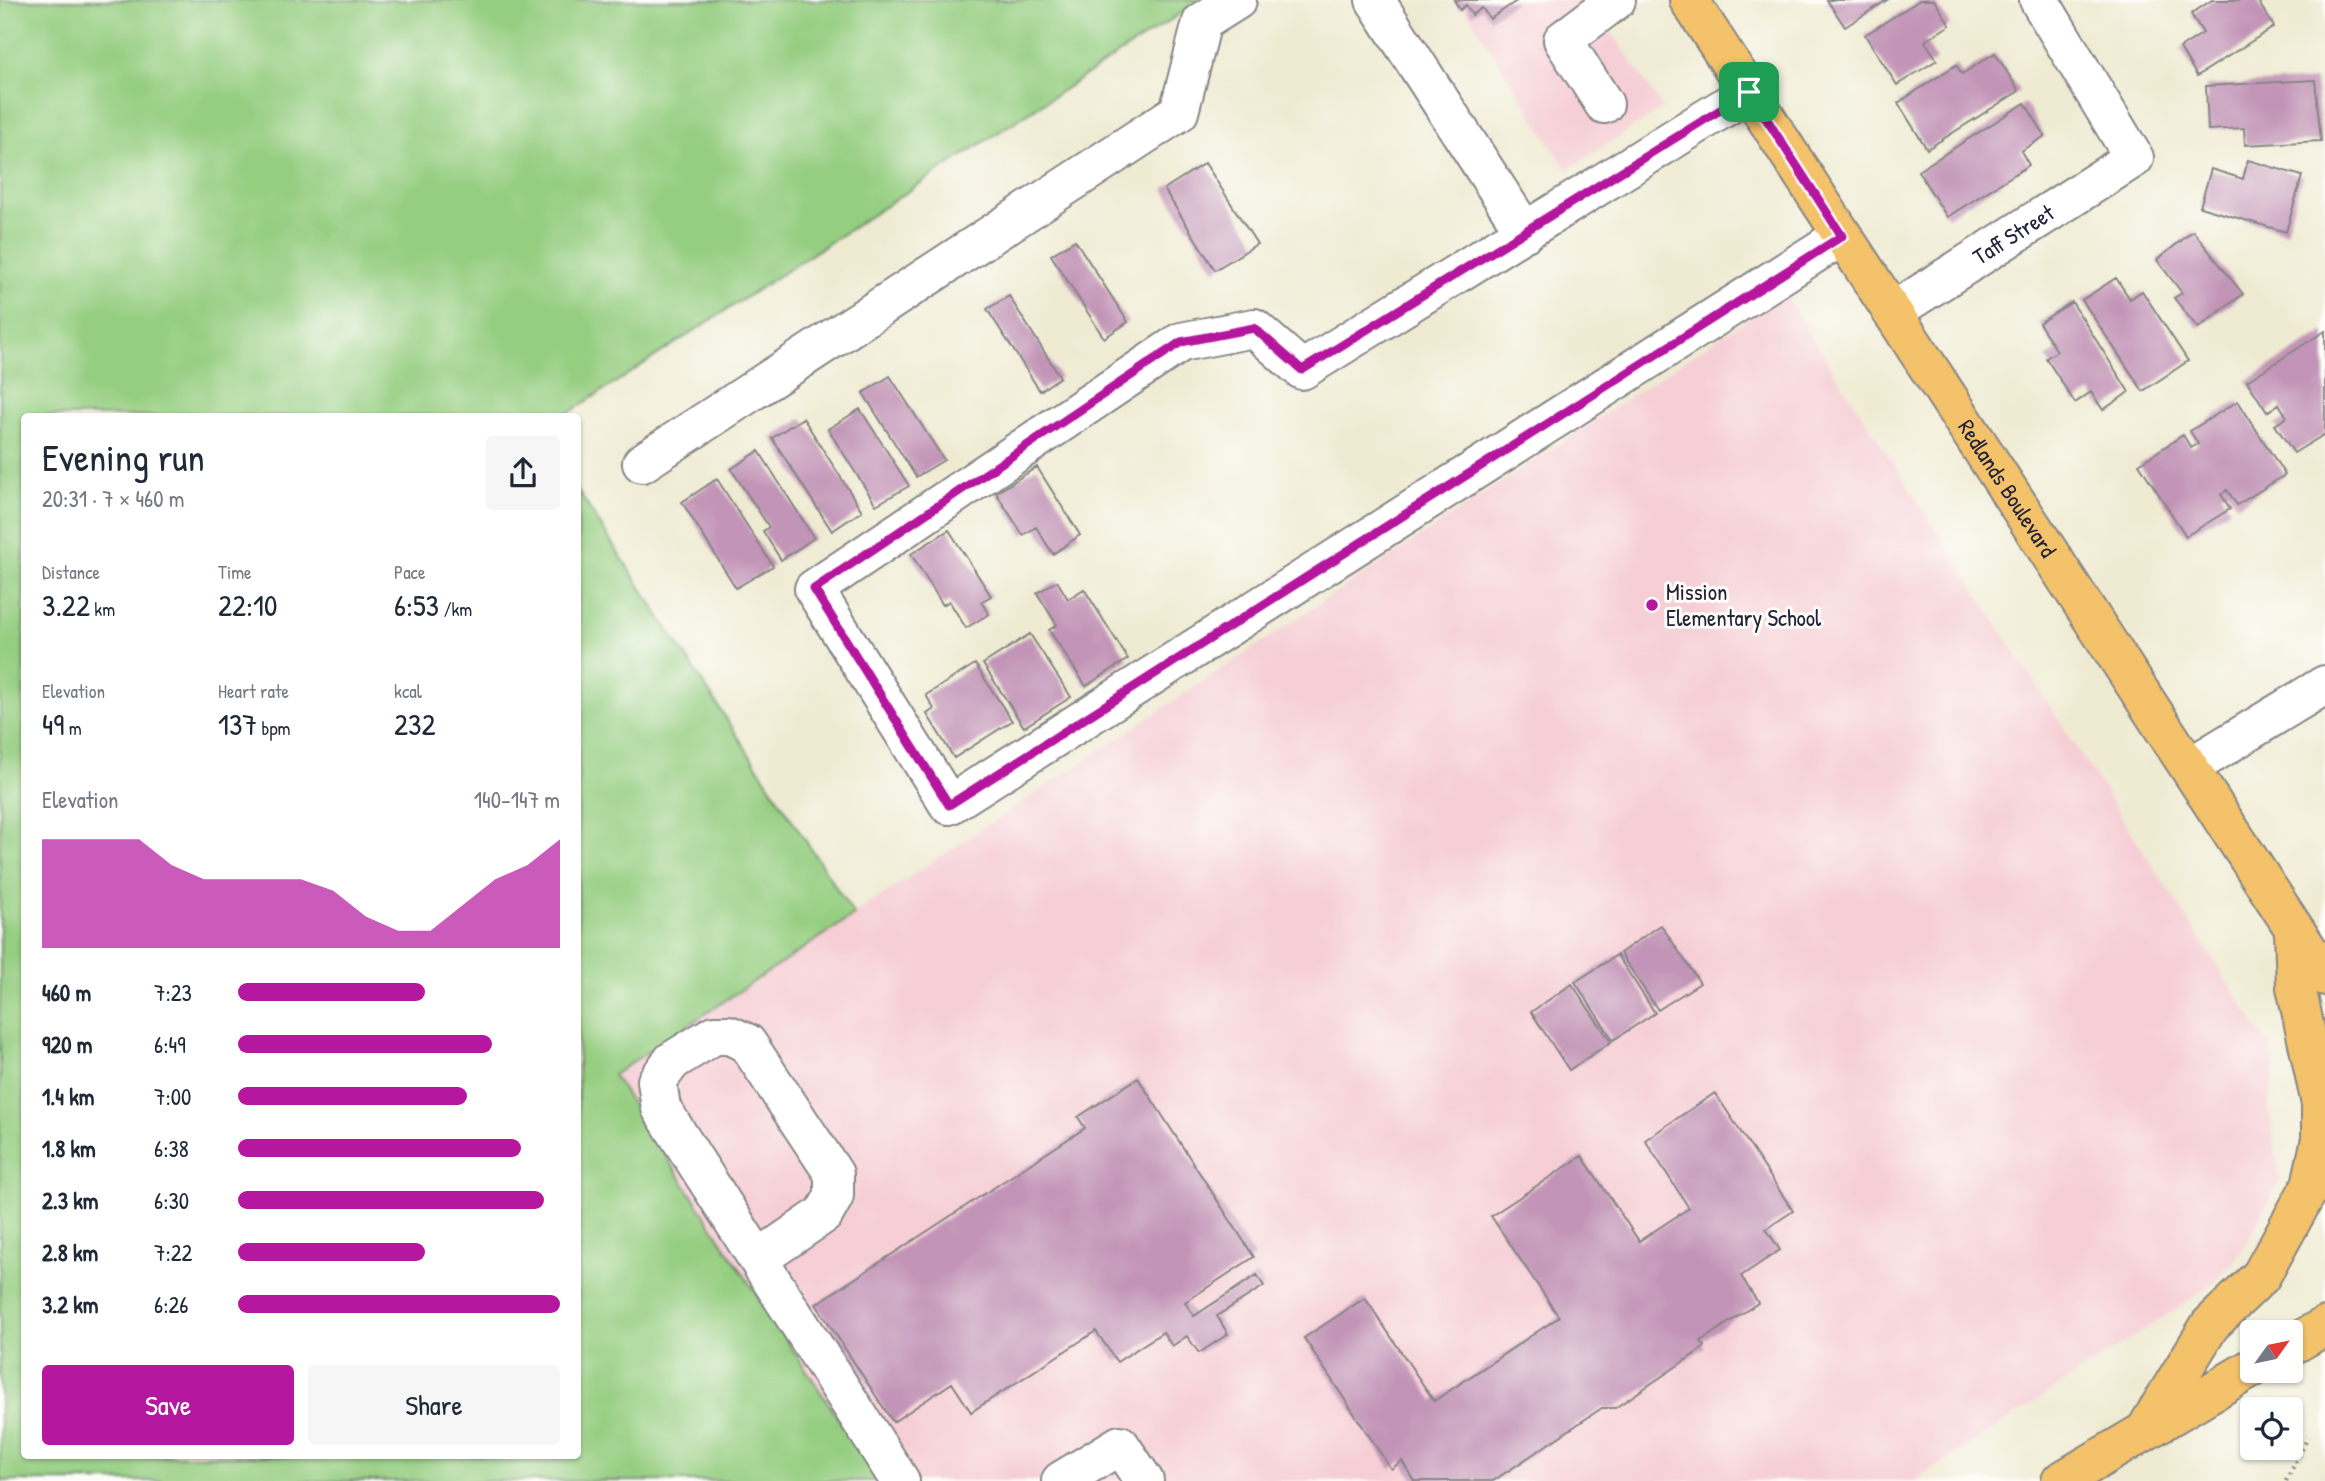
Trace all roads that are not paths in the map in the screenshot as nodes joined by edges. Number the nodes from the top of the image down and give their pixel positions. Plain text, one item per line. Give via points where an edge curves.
1 (1237, 0) edge
2 (1375, 0) edge
3 (1616, 0) edge
4 (1689, 0) edge
5 (2039, 0) edge
6 (1749, 92) junction
7 (1604, 104) dead end
8 (1525, 232) junction
9 (1842, 236) junction
10 (1892, 312) junction
11 (642, 463) dead end
12 (2325, 685) edge
13 (2190, 767) junction
14 (2294, 931) junction
15 (2325, 976) edge
16 (758, 1259) junction
17 (2325, 1326) edge
18 (2303, 1339) edge
19 (2240, 1375) edge
20 (2147, 1428) junction
21 (900, 1481) edge
22 (1061, 1481) edge
23 (1143, 1481) edge
24 (2061, 1481) edge

1 - 11 street via 1202,22 1179,113
2 - 8 street
3 - 7 street via 1563,40
4 - 6 main road, Redlands Boulevard
5 - 10 street, Taff Street via 2134,158
6 - 8 street
6 - 9 main road, Redlands Boulevard
8 - 9 street via 1302,370 1254,328 1181,342 814,589 949,805
9 - 10 main road, Redlands Boulevard
10 - 13 main road, Redlands Boulevard
12 - 13 street
13 - 14 main road, Redlands Boulevard
14 - 15 main road, Redlands Boulevard
14 - 20 main road via 2297,987 2321,1104 2321,1139 2311,1185 2261,1276 2210,1325
16 - 16 street via 661,1108 657,1081 672,1061 714,1035 729,1035 747,1043 834,1174 834,1196 824,1214
16 - 21 street
17 - 18 main road
19 - 20 main road
20 - 24 main road
22 - 23 street via 1121,1445

